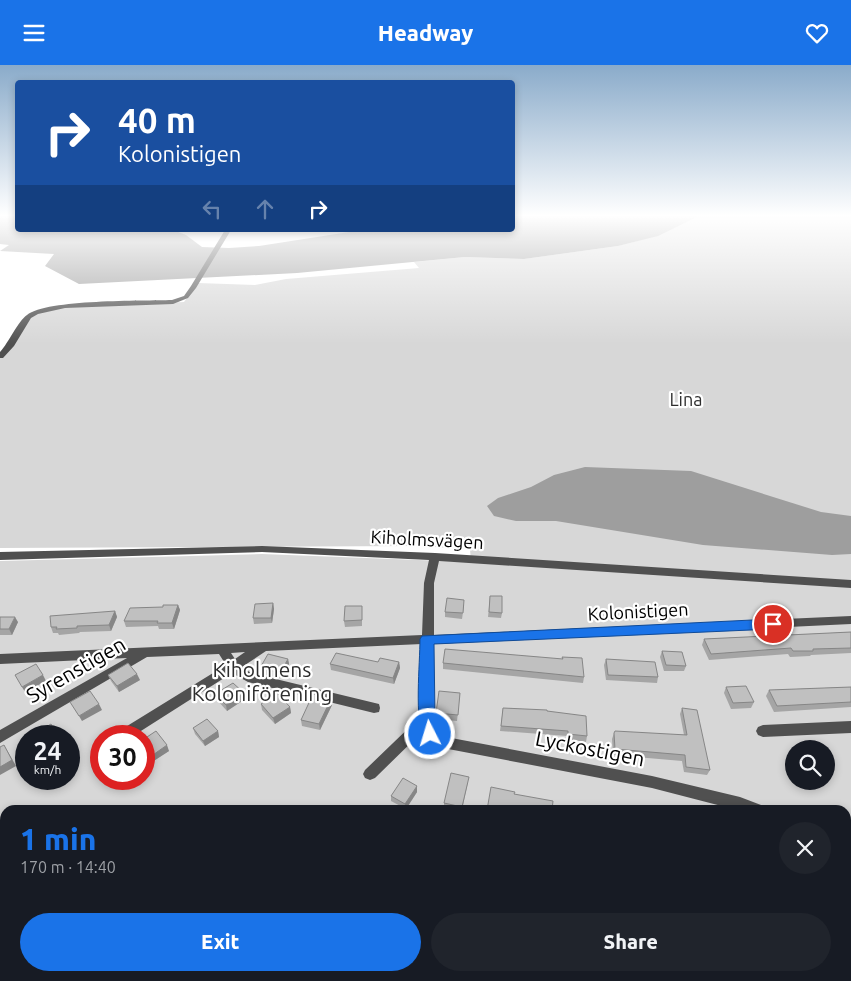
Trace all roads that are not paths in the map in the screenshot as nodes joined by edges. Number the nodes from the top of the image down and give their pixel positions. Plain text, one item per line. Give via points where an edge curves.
1 (212, 259) edge
2 (0, 356) edge
3 (0, 556) edge
4 (435, 557) junction
5 (851, 584) edge
6 (851, 620) edge
7 (427, 639) junction
8 (263, 647) junction
9 (223, 649) junction
10 (146, 652) junction
11 (0, 659) edge
12 (233, 667) junction
13 (374, 707) dead end
14 (427, 719) junction
15 (140, 725) edge
16 (851, 727) edge
17 (763, 731) dead end
18 (0, 737) edge
19 (370, 774) dead end
20 (743, 805) edge

1 - 2 street via 186,297 173,302 65,306 36,312 28,317
3 - 4 street, Kiholmsvägen via 262,549
4 - 5 street, Kiholmsvägen
4 - 7 street via 429,583
6 - 7 street, Kolonistigen
7 - 8 street, Syrenstigen
7 - 14 street
8 - 9 street, Syrenstigen
8 - 12 street
9 - 10 street, Syrenstigen
9 - 12 street
10 - 11 street, Syrenstigen
10 - 18 street, Syrenstigen
12 - 13 street via 248,677
12 - 15 street
14 - 19 street
14 - 20 street, Lyckostigen via 430,734 443,741 652,782
16 - 17 street

